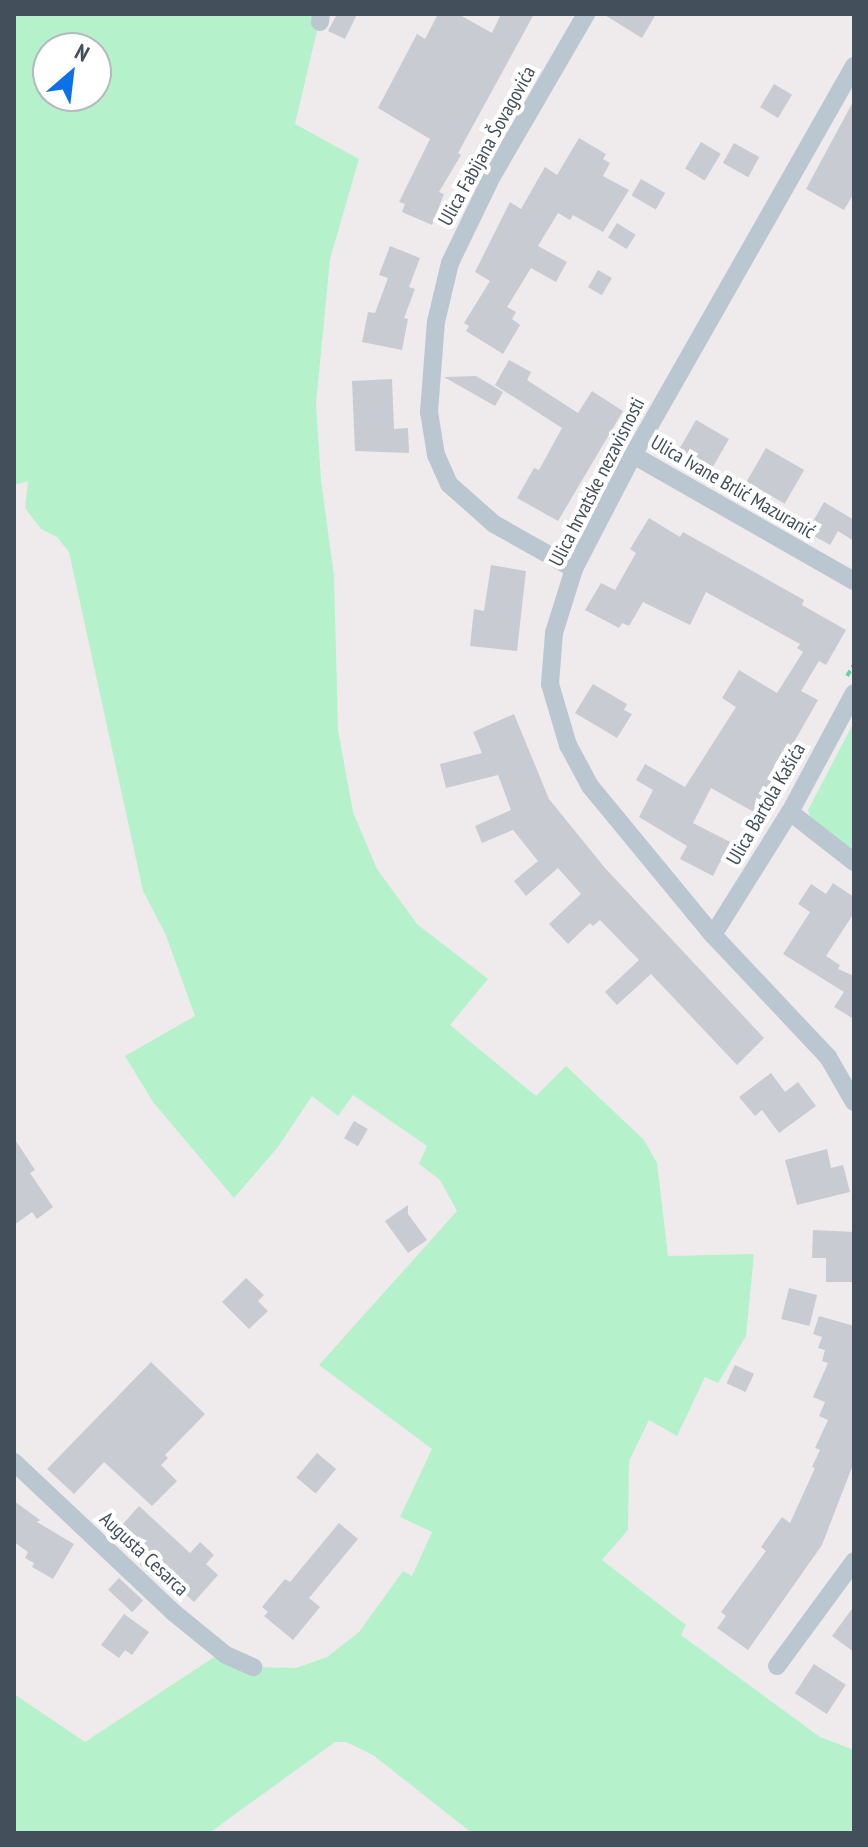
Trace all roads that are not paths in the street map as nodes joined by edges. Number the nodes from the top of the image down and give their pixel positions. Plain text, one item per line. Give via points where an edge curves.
1 (586, 14) edge
2 (854, 66) edge
3 (633, 455) junction
4 (574, 569) junction
5 (854, 581) edge
6 (854, 693) edge
7 (790, 812) junction
8 (854, 862) edge
9 (713, 935) junction
10 (854, 1102) edge
11 (14, 1462) edge
12 (854, 1561) edge
13 (777, 1666) dead end
14 (253, 1667) dead end

1 - 4 street, Ulica Fabijana Šovagovića via 491,178 450,263 436,322 429,412 436,455 449,484 494,524
2 - 3 street, Ulica hrvatske nezavisnosti
3 - 4 street, Ulica hrvatske nezavisnosti
3 - 5 street, Ulica Ivane Brlić Mazuranić
4 - 9 street, Ulica hrvatske nezavisnosti via 550,660 550,684 568,745 590,786
6 - 7 street, Ulica Bartola Kašića
7 - 8 street
7 - 9 street, Ulica Bartola Kašića
9 - 10 street, Ulica hrvatske nezavisnosti via 828,1057
11 - 14 street, Augusta Cesarca via 173,1612 226,1655
12 - 13 street

